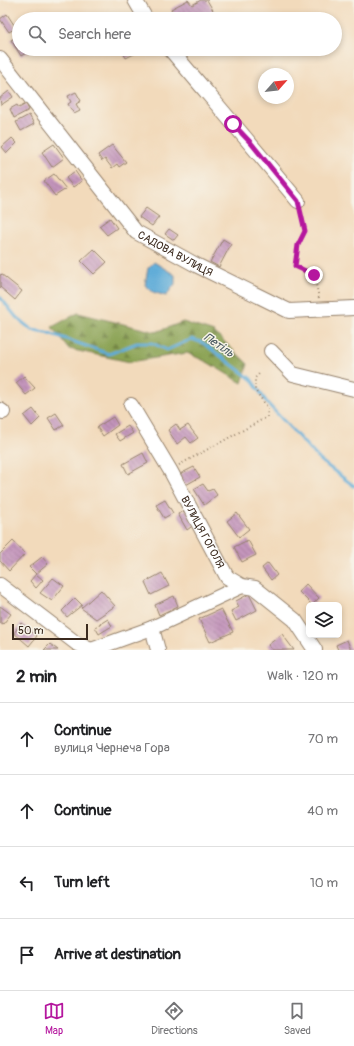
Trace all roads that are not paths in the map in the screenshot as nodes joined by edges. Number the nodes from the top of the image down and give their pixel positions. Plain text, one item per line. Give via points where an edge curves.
1 (135, 0) edge
2 (142, 12) edge
3 (176, 56) edge
4 (0, 59) edge
5 (298, 201) road end
6 (354, 308) edge
7 (272, 351) dead end
8 (354, 389) edge
9 (131, 405) dead end
10 (0, 585) edge
11 (242, 586) junction
12 (152, 628) junction
13 (91, 650) edge
14 (158, 650) edge
15 (315, 650) edge

1 - 2 street
3 - 5 street
4 - 6 street, САДОВА ВУЛИЦЯ via 136,232 289,311
7 - 8 street via 293,374
9 - 11 street, ВУЛИЦЯ ГОГОЛЯ via 170,470 227,577
10 - 13 street via 76,643
11 - 12 street
11 - 15 street, ВУЛИЦЯ ГОГОЛЯ via 255,588 295,620
12 - 13 street
12 - 14 street

